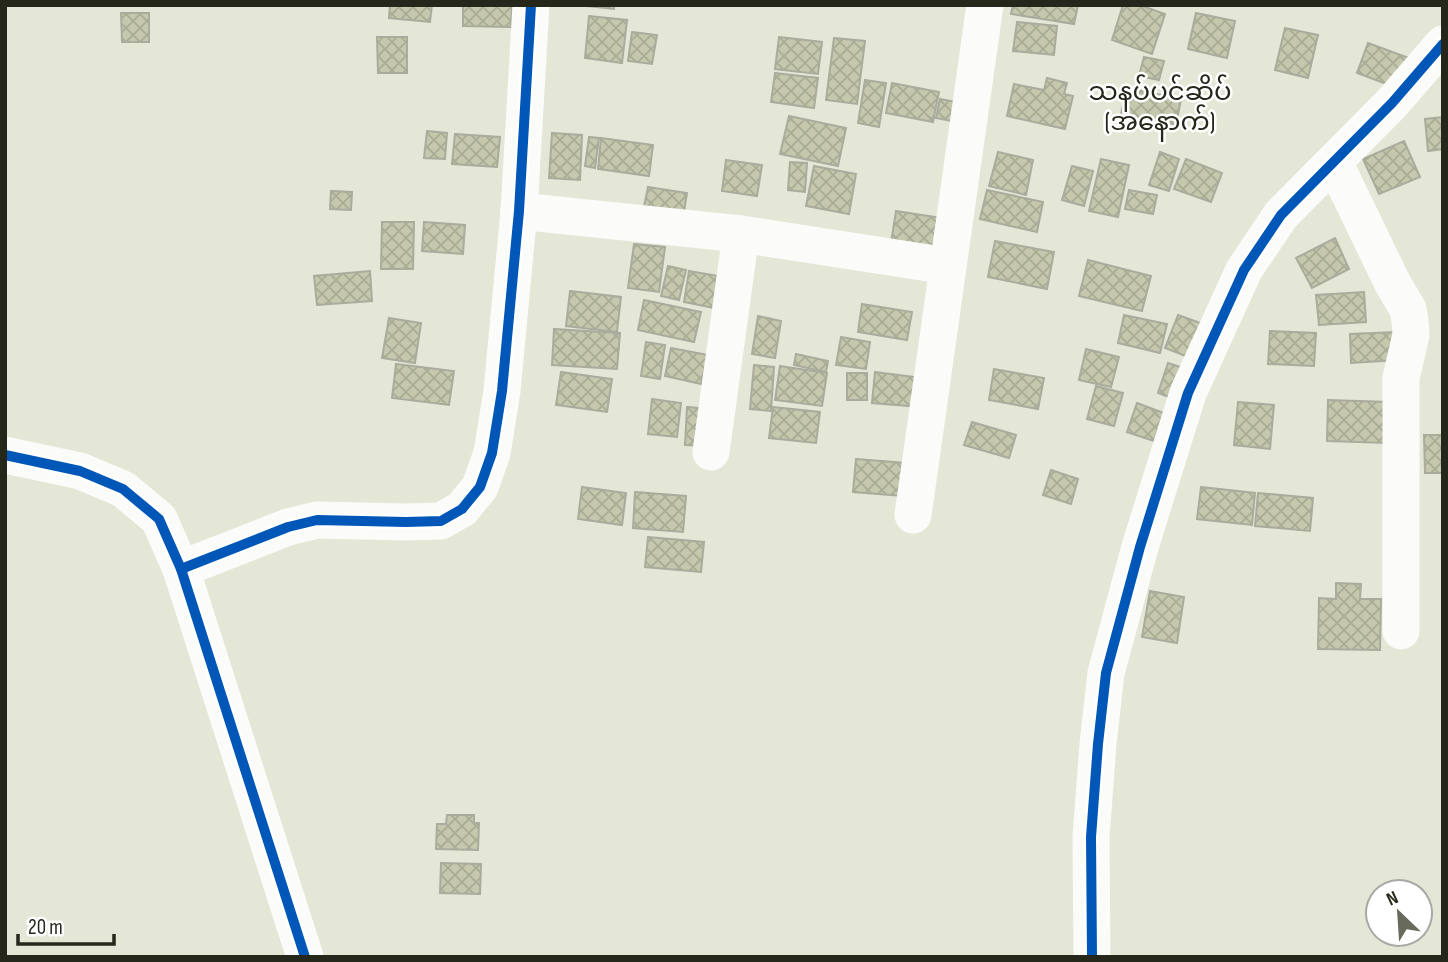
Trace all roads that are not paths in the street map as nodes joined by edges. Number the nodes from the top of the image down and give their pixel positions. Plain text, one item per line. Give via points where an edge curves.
1 (531, 5) edge
2 (985, 5) edge
3 (1443, 44) edge
4 (1334, 162) junction
5 (519, 211) junction
6 (741, 234) junction
7 (948, 265) junction
8 (711, 452) dead end
9 (5, 455) edge
10 (913, 515) dead end
11 (181, 569) junction
12 (1401, 631) dead end
13 (305, 957) edge
14 (1092, 957) edge

1 - 5 street
2 - 7 street
3 - 4 street
4 - 12 street via 1410,321 1401,378
4 - 14 street via 1281,215 1244,270 1188,393 1148,521 1106,673 1091,837
5 - 6 street
5 - 11 street via 492,453 480,487 462,509 441,521 317,520
6 - 7 street
6 - 8 street
7 - 10 street
9 - 11 street via 80,471 123,489 159,519
11 - 13 street

